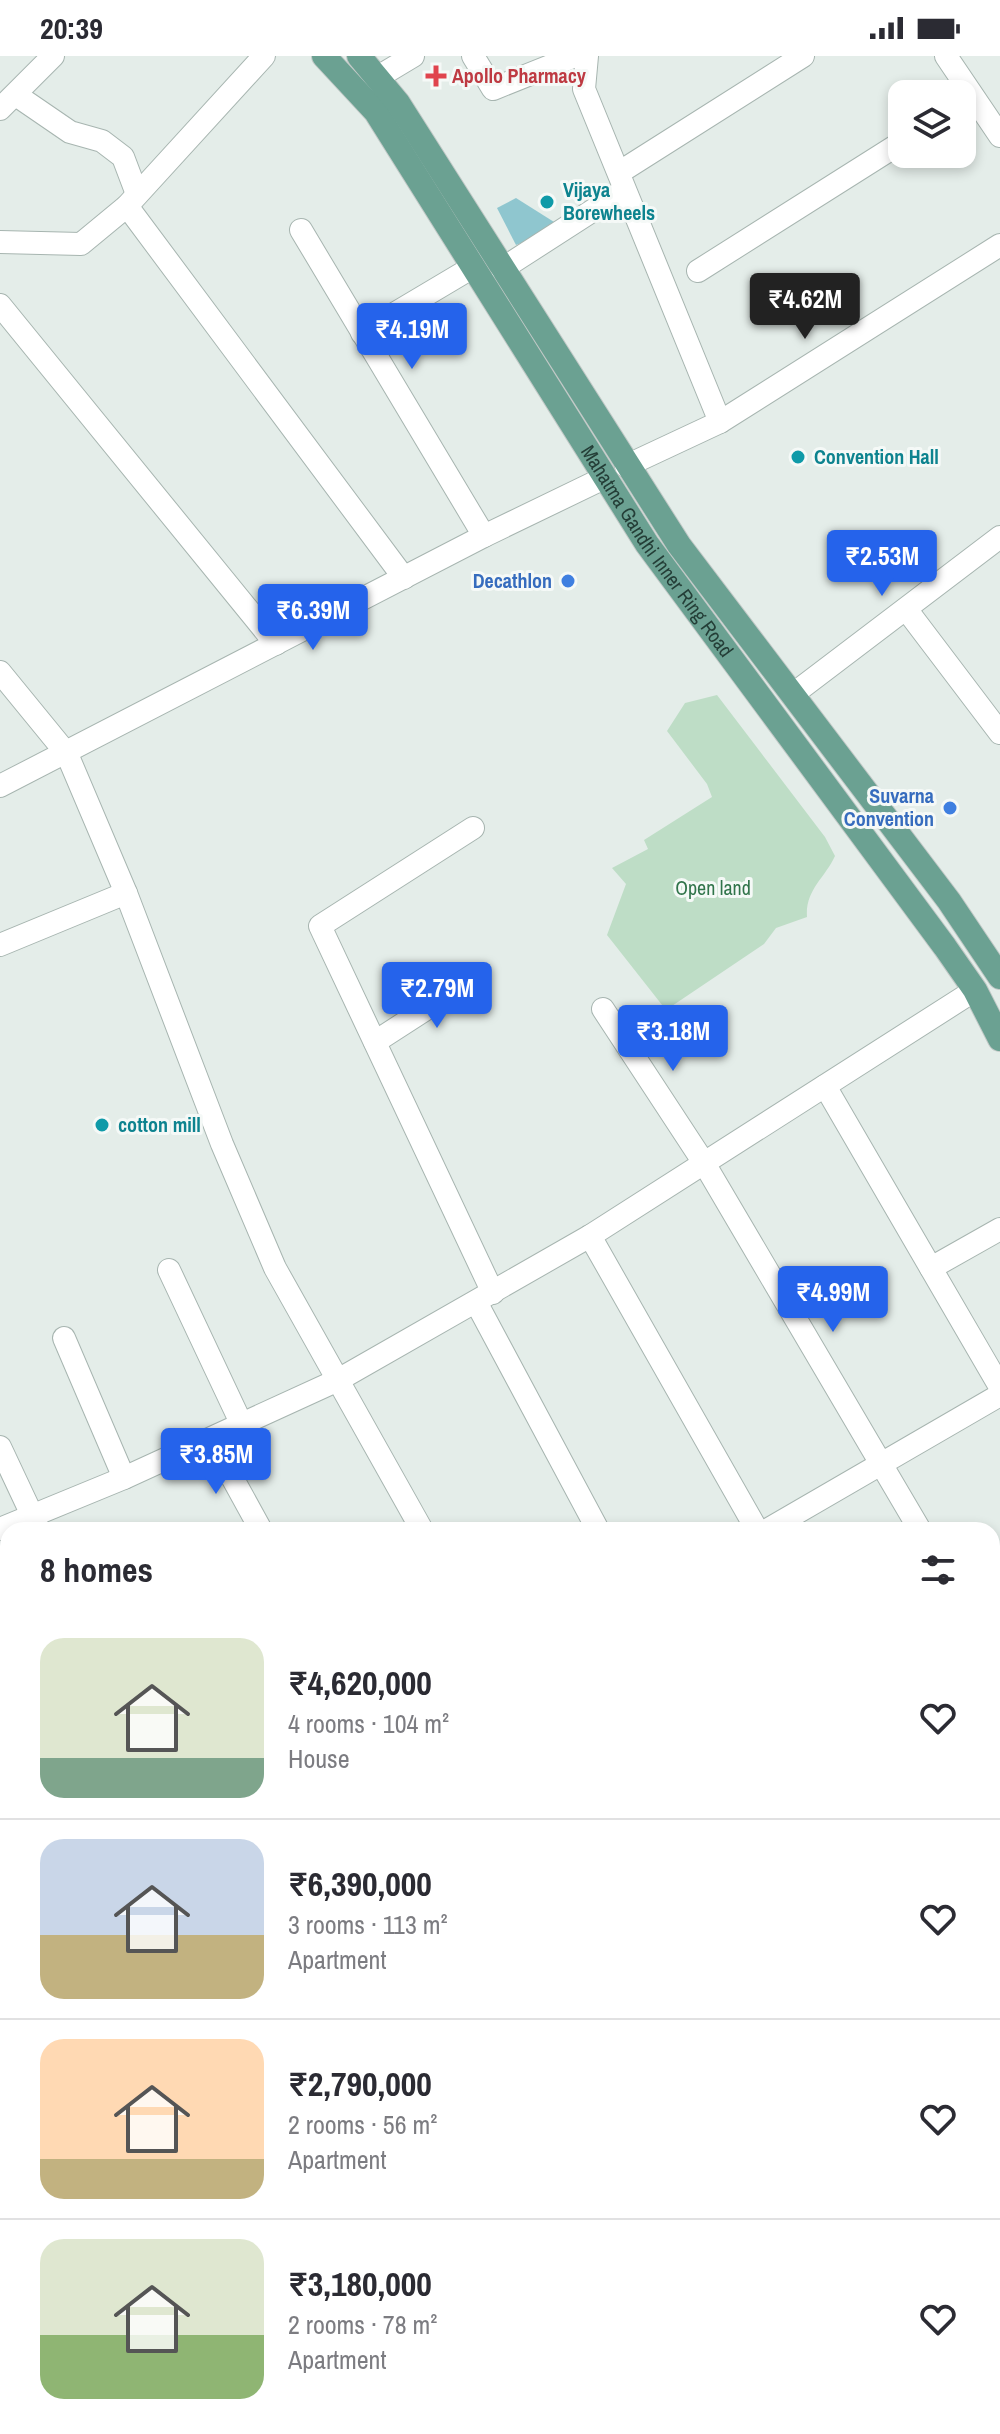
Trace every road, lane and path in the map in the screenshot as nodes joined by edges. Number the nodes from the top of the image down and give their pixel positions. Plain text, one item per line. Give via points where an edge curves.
1 (53, 56) edge
2 (264, 56) edge
3 (324, 56) edge
4 (359, 56) edge
5 (413, 56) edge
6 (473, 56) edge
7 (575, 56) edge
8 (587, 56) edge
9 (803, 56) edge
10 (946, 56) edge
11 (378, 77) junction
12 (958, 80) edge
13 (8, 102) edge
14 (976, 110) edge
15 (1000, 136) edge
16 (888, 151) edge
17 (621, 182) junction
18 (132, 200) junction
19 (301, 230) dead end
20 (0, 242) edge
21 (1000, 245) edge
22 (473, 267) junction
23 (502, 269) junction
24 (698, 271) dead end
25 (0, 305) edge
26 (362, 333) junction
27 (720, 422) junction
28 (616, 472) junction
29 (484, 536) junction
30 (1000, 537) edge
31 (404, 578) junction
32 (906, 609) junction
33 (276, 644) junction
34 (0, 672) edge
35 (792, 695) junction
36 (1000, 733) edge
37 (67, 754) junction
38 (0, 786) edge
39 (473, 828) dead end
40 (126, 893) junction
41 (0, 945) edge
42 (1000, 977) edge
43 (474, 978) dead end
44 (975, 990) junction
45 (603, 1009) dead end
46 (1000, 1039) edge
47 (375, 1042) junction
48 (825, 1086) junction
49 (704, 1163) junction
50 (1000, 1229) edge
51 (590, 1236) junction
52 (931, 1268) junction
53 (169, 1270) dead end
54 (484, 1297) junction
55 (64, 1338) dead end
56 (338, 1380) junction
57 (1000, 1387) edge
58 (1000, 1395) edge
59 (242, 1425) junction
60 (211, 1439) junction
61 (0, 1447) edge
62 (882, 1463) junction
63 (124, 1478) junction
64 (35, 1522) edge
65 (40, 1522) edge
66 (257, 1522) edge
67 (418, 1522) edge
68 (594, 1522) edge
69 (752, 1522) edge
70 (781, 1522) edge
71 (915, 1522) edge

1 - 13 street
2 - 18 street
3 - 22 main road, Mahatma Gandhi Inner Ring Road via 376,112
4 - 11 main road, Mahatma Gandhi Inner Ring Road
5 - 11 street
6 - 7 street via 493,89
8 - 17 street via 584,89
9 - 17 street
10 - 12 street
11 - 23 main road, Mahatma Gandhi Inner Ring Road
13 - 18 street via 102,141 123,157
14 - 15 street
16 - 24 street
17 - 23 street
17 - 27 street
18 - 20 street via 81,244
18 - 31 street
19 - 26 street
21 - 27 street
22 - 26 street
22 - 28 main road, Mahatma Gandhi Inner Ring Road
23 - 28 main road, Mahatma Gandhi Inner Ring Road
25 - 33 street
26 - 29 street
27 - 28 street
28 - 29 street
28 - 35 main road, Mahatma Gandhi Inner Ring Road via 679,545
28 - 44 main road, Mahatma Gandhi Inner Ring Road via 647,544
29 - 31 street
30 - 32 street
31 - 33 street
32 - 35 street
32 - 36 street
33 - 37 street
34 - 37 street
35 - 42 main road, Mahatma Gandhi Inner Ring Road via 949,901
37 - 38 street
37 - 40 street
39 - 47 street via 320,926
40 - 41 street
40 - 56 street via 275,1268
43 - 47 street
44 - 46 main road, Mahatma Gandhi Inner Ring Road
44 - 48 street
45 - 49 street
47 - 54 street
48 - 49 street
48 - 52 street
49 - 51 street
49 - 62 street
50 - 52 street
51 - 54 street
51 - 69 street
52 - 57 street
53 - 59 street
54 - 56 street
54 - 68 street
55 - 63 street
56 - 59 street
56 - 67 street
58 - 62 street
59 - 60 street
60 - 63 street
60 - 66 street
61 - 64 street
62 - 70 street
62 - 71 street
63 - 65 street

